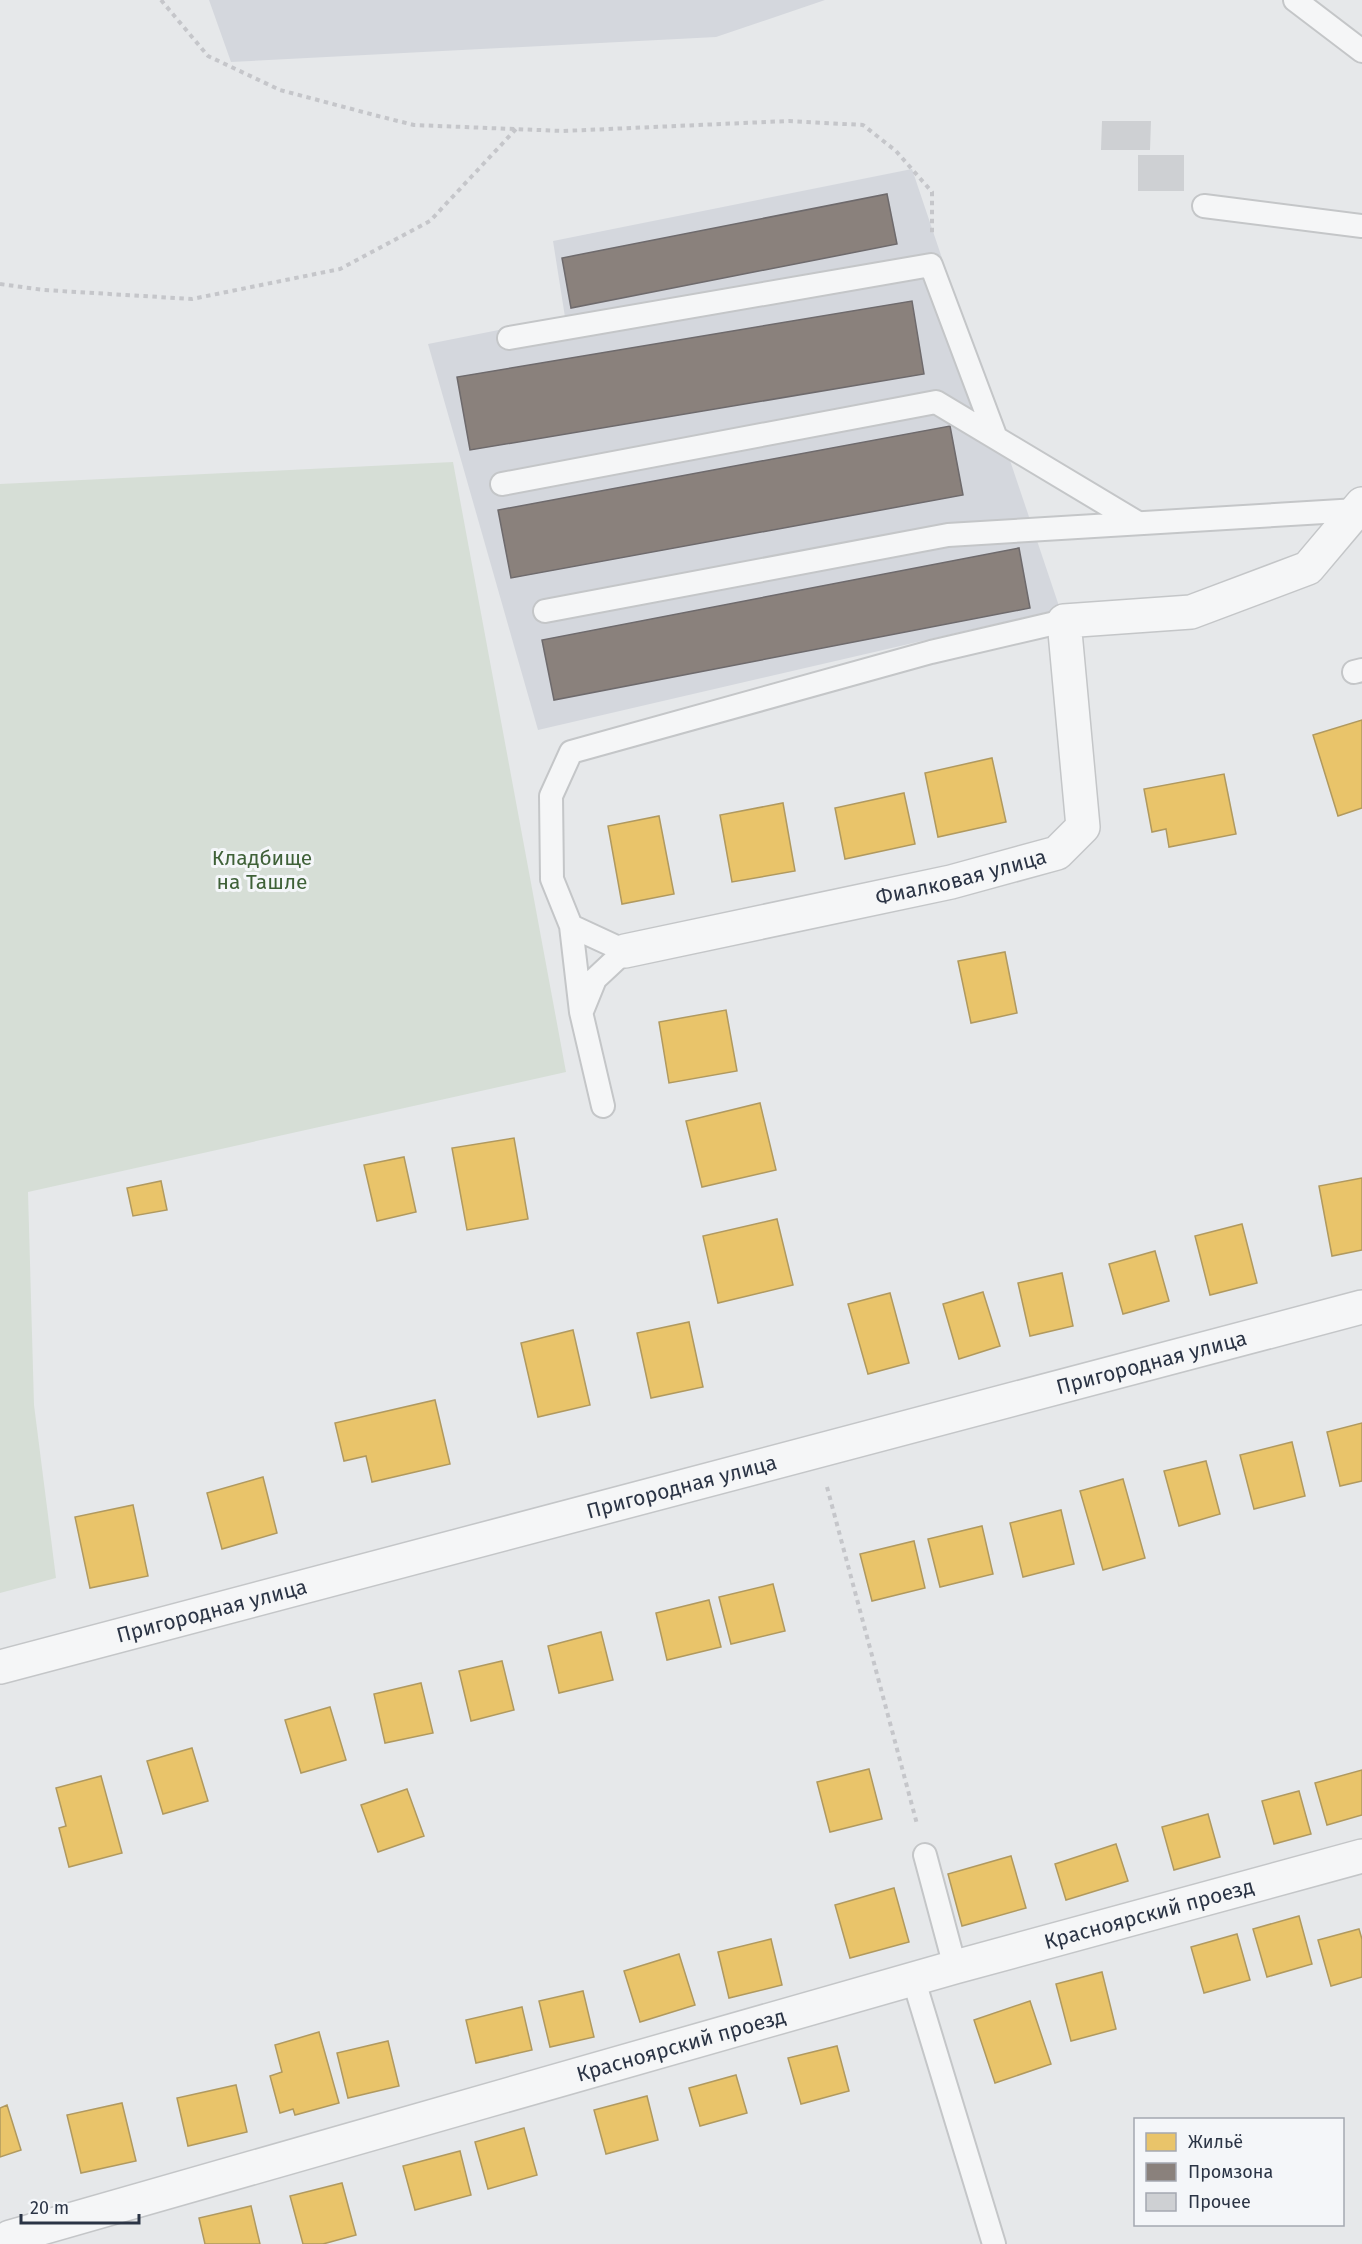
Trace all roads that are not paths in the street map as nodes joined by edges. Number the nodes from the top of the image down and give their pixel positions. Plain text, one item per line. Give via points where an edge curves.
1 (1295, 0) edge
2 (1362, 51) edge
3 (1204, 206) dead end
4 (1362, 226) edge
5 (509, 338) dead end
6 (996, 438) junction
7 (502, 484) dead end
8 (1360, 507) edge
9 (1138, 523) junction
10 (545, 611) dead end
11 (1064, 621) junction
12 (571, 926) junction
13 (625, 951) junction
14 (581, 1012) junction
15 (603, 1106) dead end
16 (1362, 1307) edge
17 (0, 1667) edge
18 (925, 1855) road end
19 (1362, 1856) edge
20 (955, 1967) junction
21 (914, 1981) junction
22 (6, 2244) edge
23 (994, 2244) edge

1 - 2 lane
3 - 4 lane
5 - 6 lane via 931,265
6 - 7 lane via 936,402
6 - 9 lane
8 - 9 lane
8 - 11 street via 1308,568 1191,612
9 - 10 lane via 948,535
11 - 12 lane via 931,652 572,752 551,796 552,879
11 - 13 street, Фиалковая улица via 1083,827 1057,853 951,882
12 - 13 lane
12 - 14 lane
13 - 14 lane via 595,979
14 - 15 lane
16 - 17 street, Пригородная улица
18 - 20 lane
19 - 20 street, Красноярский проезд
20 - 21 street, Красноярский проезд
21 - 22 street, Красноярский проезд via 10,2237
21 - 23 lane

